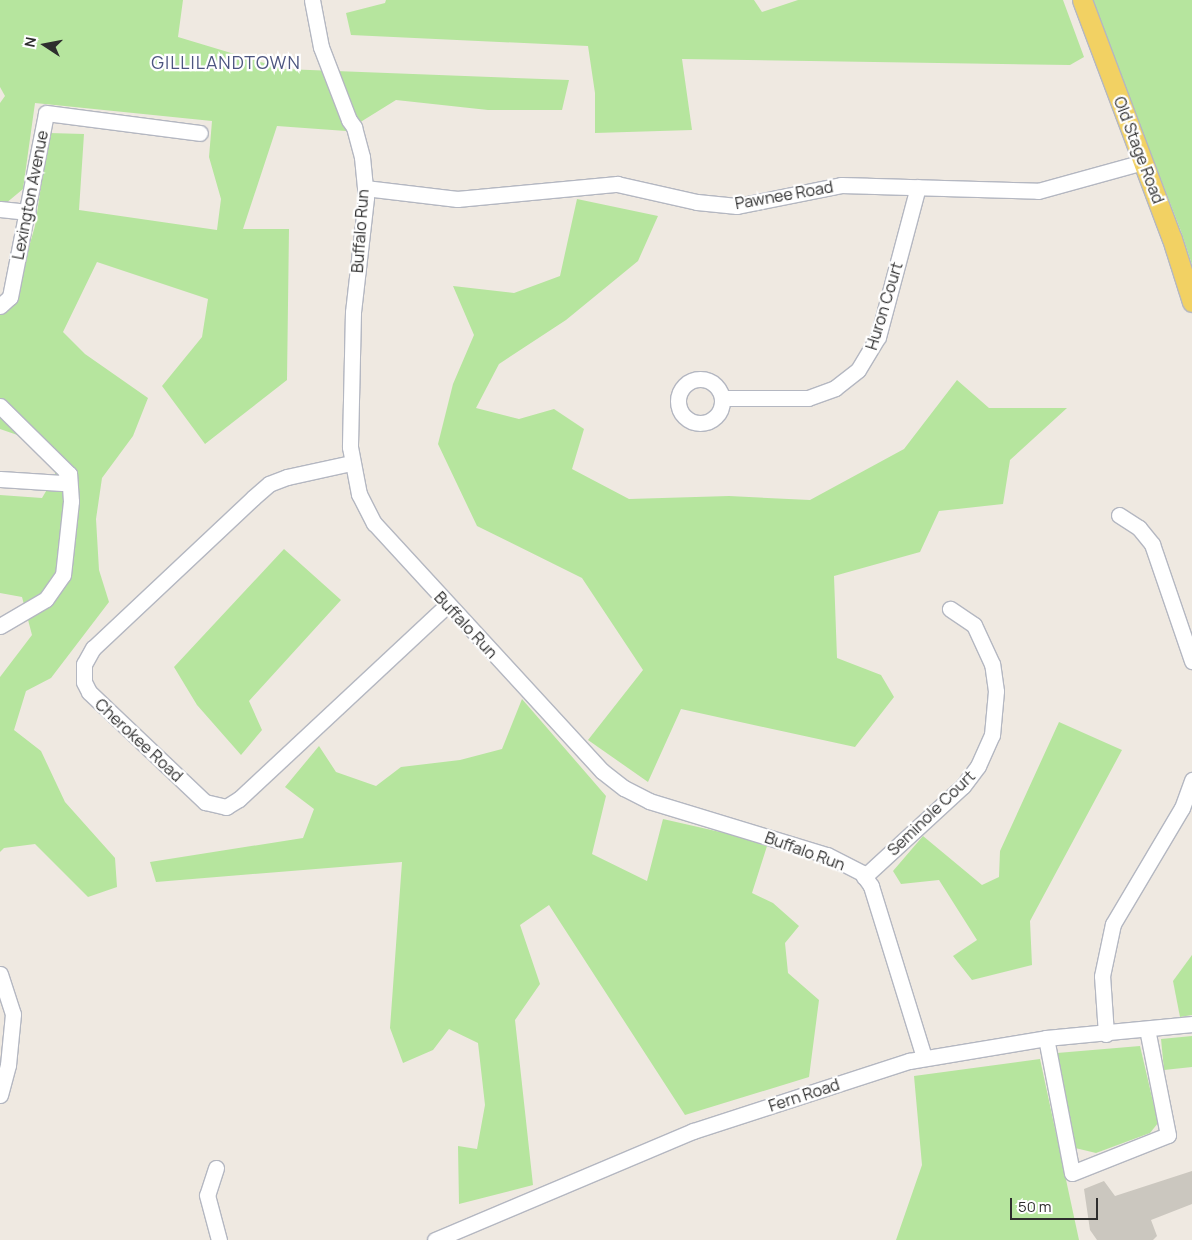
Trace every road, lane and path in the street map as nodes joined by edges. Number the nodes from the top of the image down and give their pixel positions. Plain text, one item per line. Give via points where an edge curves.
1 (312, 0) edge
2 (1082, 0) edge
3 (200, 133) dead end
4 (1143, 162) junction
5 (918, 187) junction
6 (366, 188) junction
7 (0, 209) edge
8 (28, 212) junction
9 (1192, 302) edge
10 (0, 306) edge
11 (723, 398) dead end
12 (0, 406) edge
13 (351, 463) junction
14 (69, 474) junction
15 (0, 479) edge
16 (1120, 515) dead end
17 (447, 605) junction
18 (950, 609) dead end
19 (0, 626) edge
20 (1192, 660) edge
21 (1192, 780) edge
22 (864, 877) junction
23 (0, 974) edge
24 (1192, 1024) edge
25 (1147, 1029) junction
26 (1106, 1034) junction
27 (1046, 1038) junction
28 (924, 1057) junction
29 (0, 1094) edge
30 (216, 1168) dead end
31 (219, 1240) edge
32 (435, 1240) edge

1 - 6 street, Buffalo Run via 321,47 358,140
2 - 4 main road, Old Stage Road
3 - 8 street, Lexington Avenue via 46,113
4 - 5 street, Pawnee Road via 1038,191
4 - 9 main road, Old Stage Road
5 - 6 street, Pawnee Road via 820,187 737,206 697,202 616,184 457,199
5 - 11 street, Huron Court via 878,338 858,370 835,388 808,398
6 - 13 street, Buffalo Run via 353,312
7 - 8 street
8 - 10 street, Lexington Avenue via 10,297
12 - 14 street
13 - 17 street, Buffalo Run via 359,494 374,523
13 - 17 street, Cherokee Road via 269,484 93,648 84,664 84,682 89,692 205,802 226,807 239,799
14 - 15 street via 62,483
14 - 19 street via 71,501 63,575 46,599
16 - 20 street via 1139,528 1152,544
17 - 22 street, Buffalo Run via 602,771 624,788 649,801 826,855
18 - 22 street, Seminole Court via 974,625 992,664 996,691 992,735 978,766 963,786
21 - 26 street via 1182,808 1113,924 1102,976
22 - 28 street, Buffalo Run via 871,886
23 - 29 street via 13,1014 8,1065
24 - 25 street, Fern Road
25 - 26 street, Fern Road
25 - 27 street via 1168,1135 1072,1173
26 - 27 street, Fern Road
27 - 28 street, Fern Road
28 - 32 street, Fern Road via 693,1131
30 - 31 street via 207,1195

